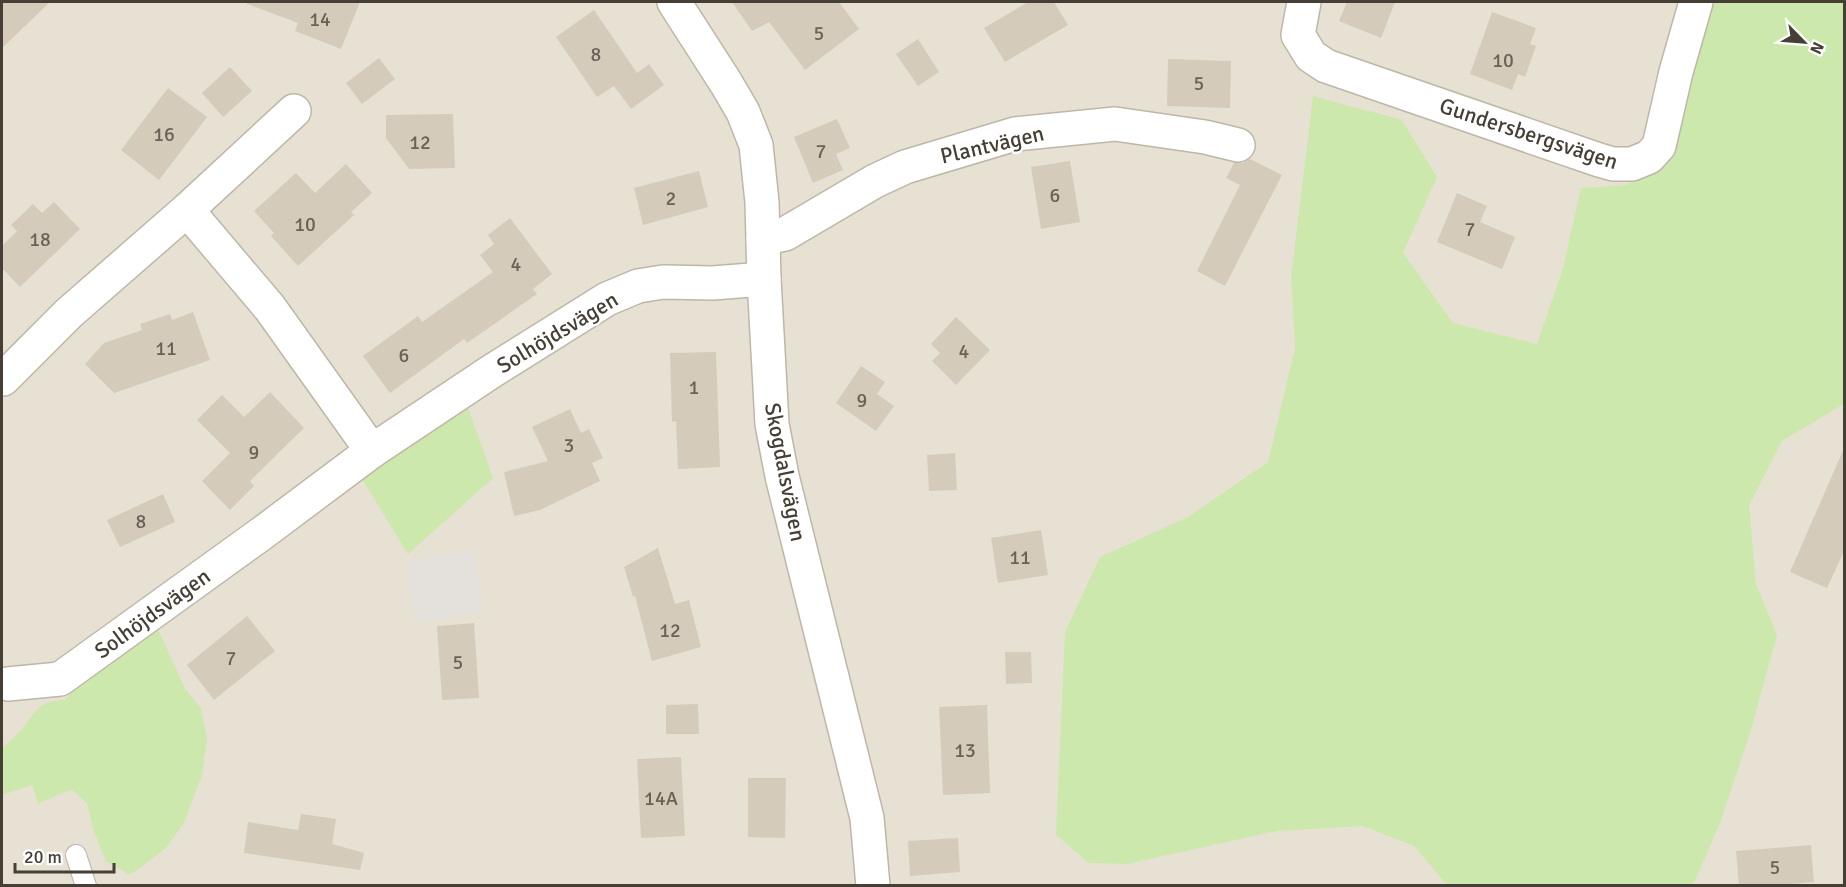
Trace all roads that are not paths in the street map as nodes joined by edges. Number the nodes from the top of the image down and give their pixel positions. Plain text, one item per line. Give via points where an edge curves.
1 (674, 2) edge
2 (1304, 2) edge
3 (1696, 2) edge
4 (294, 111) dead end
5 (1238, 144) dead end
6 (187, 210) junction
7 (763, 239) junction
8 (764, 279) junction
9 (3, 379) edge
10 (372, 451) junction
11 (8, 684) dead end
12 (76, 855) dead end
13 (86, 885) edge
14 (873, 885) edge

1 - 7 street, Skogdalsvägen via 737,103 756,145
2 - 3 street, Gundersbergsvägen via 1298,35 1311,56 1326,66 1613,164 1632,164 1649,157 1659,146
4 - 6 street
5 - 7 street, Plantvägen via 1115,124 1015,134 905,167 785,234
6 - 9 street via 69,313
6 - 10 street via 270,308
7 - 8 street, Skogdalsvägen
8 - 10 street, Solhöjdsvägen via 663,282 639,286 607,299
8 - 14 street, Skogdalsvägen via 772,424 867,818
10 - 11 street, Solhöjdsvägen via 60,679
12 - 13 lane

